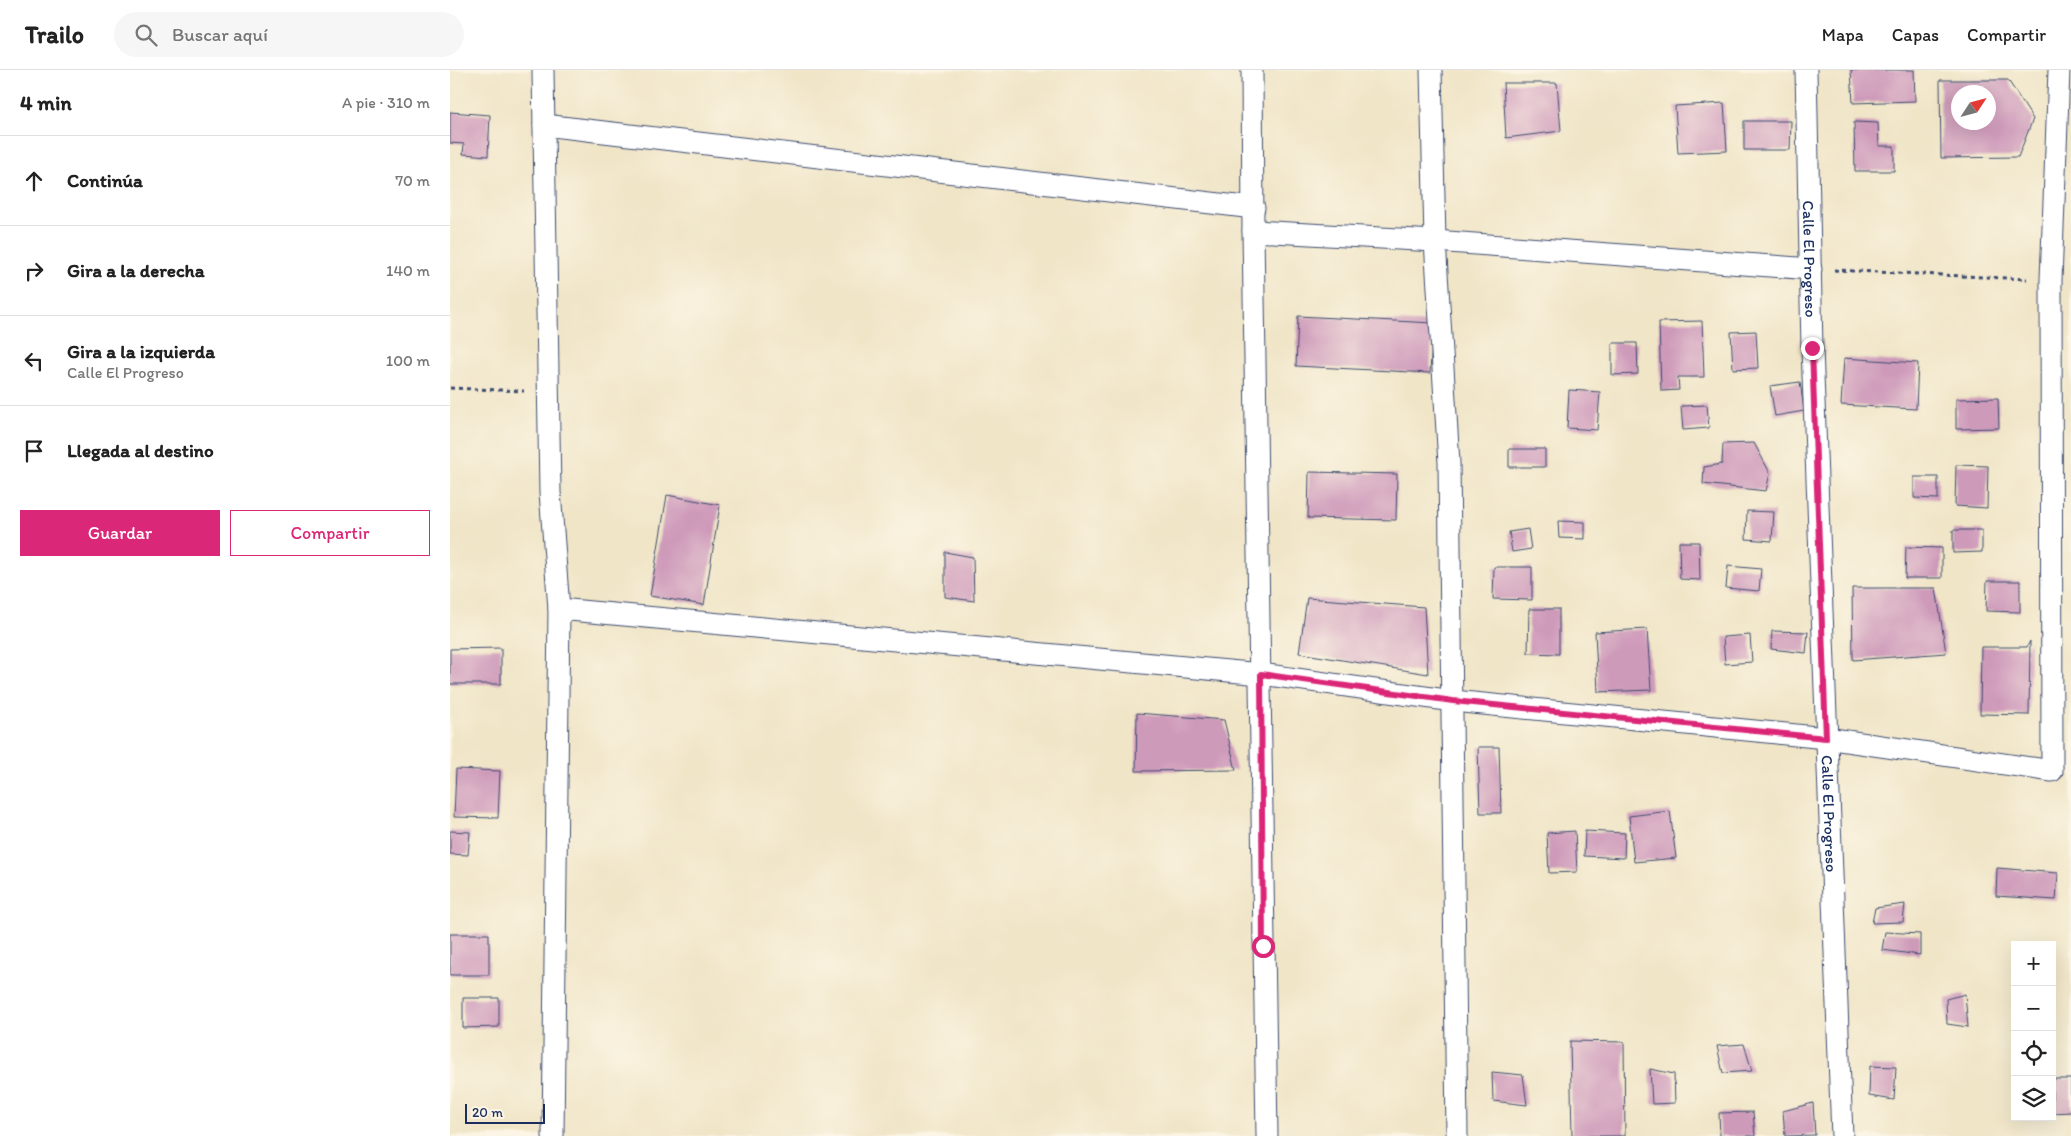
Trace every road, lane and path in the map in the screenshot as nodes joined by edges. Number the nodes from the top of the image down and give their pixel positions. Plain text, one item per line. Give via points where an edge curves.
1 (543, 70) edge
2 (1252, 70) edge
3 (1431, 70) edge
4 (1806, 70) edge
5 (2060, 70) edge
6 (544, 125) junction
7 (1254, 208) junction
8 (1253, 231) junction
9 (1435, 241) junction
10 (1810, 269) junction
11 (2051, 280) junction
12 (450, 388) edge
13 (549, 393) junction
14 (559, 609) junction
15 (1261, 674) junction
16 (1453, 701) junction
17 (1826, 738) junction
18 (554, 1136) edge
19 (1268, 1136) edge
20 (1457, 1136) edge
21 (1842, 1136) edge

1 - 6 street
2 - 7 street
3 - 9 street
4 - 10 street, Calle El Progreso
5 - 11 street
6 - 7 street
6 - 13 street
7 - 8 street
8 - 9 street
8 - 15 street
9 - 10 street
9 - 16 street via 1449,463
10 - 11 path
10 - 17 street, Calle El Progreso
11 - 17 street via 2052,771
12 - 13 path
13 - 14 street via 550,492
14 - 15 street
14 - 18 street
15 - 16 street
15 - 19 street
16 - 17 street
16 - 20 street
17 - 21 street, Calle El Progreso

